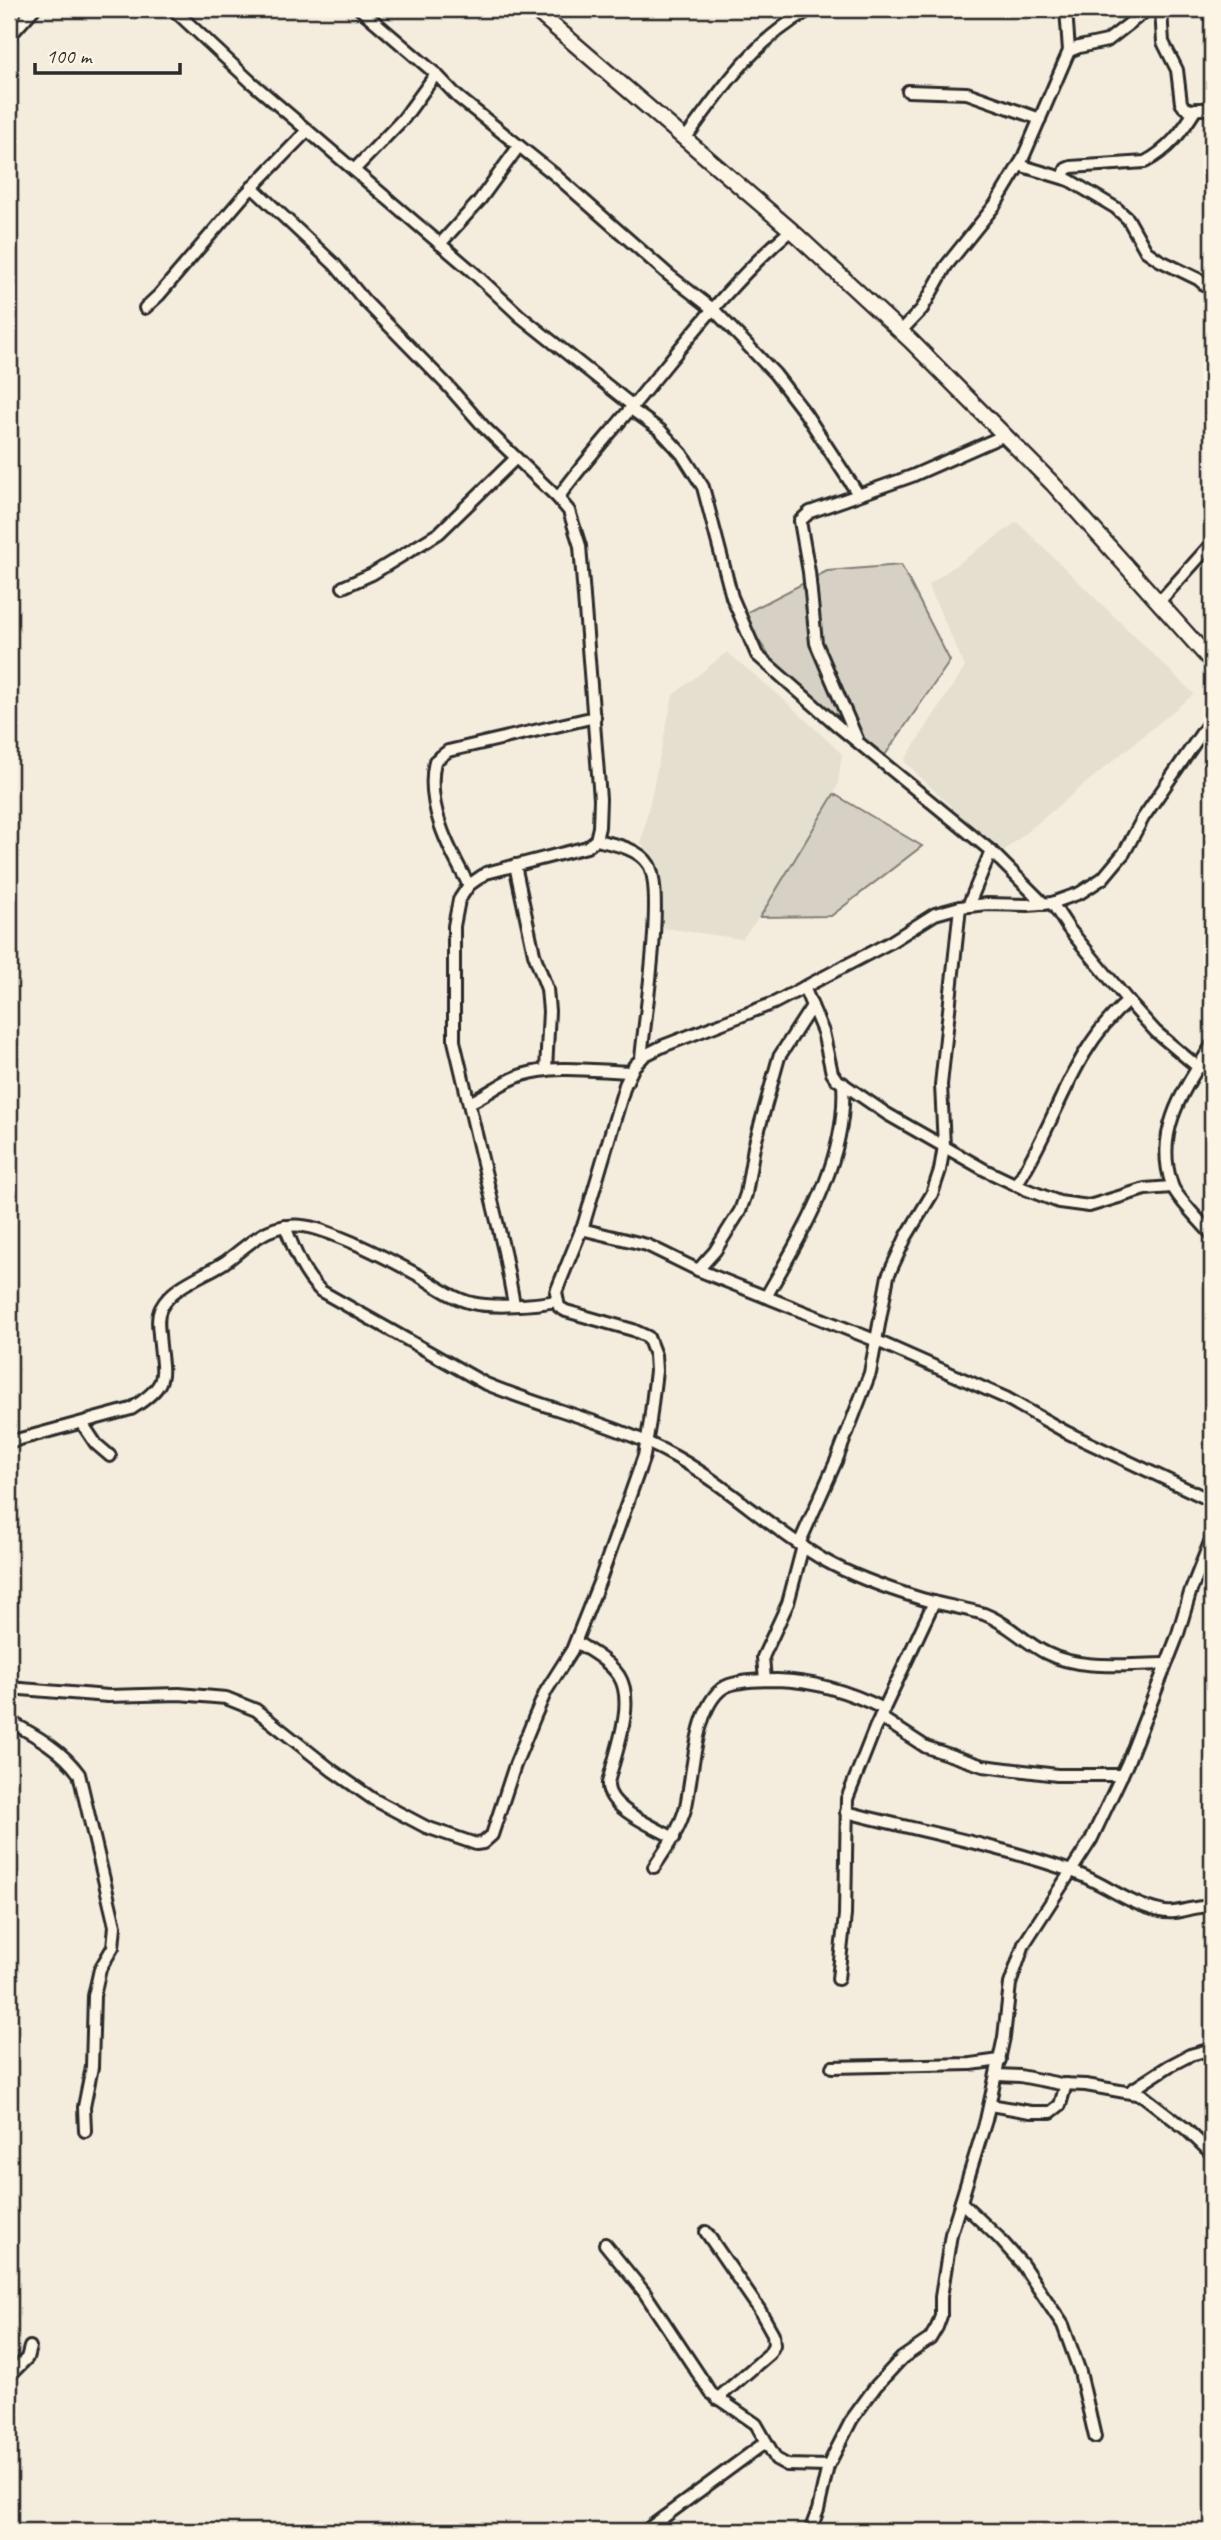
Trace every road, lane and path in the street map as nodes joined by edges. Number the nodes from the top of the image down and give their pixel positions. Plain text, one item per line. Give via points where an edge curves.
1 (34, 9) edge
2 (173, 9) edge
3 (360, 9) edge
4 (534, 9) edge
5 (811, 9) edge
6 (1066, 9) edge
7 (1147, 9) edge
8 (1161, 9) edge
9 (9, 37) edge
10 (1069, 51) junction
11 (436, 74) junction
12 (908, 91) dead end
13 (1212, 108) edge
14 (1196, 109) junction
15 (1040, 119) junction
16 (307, 131) junction
17 (685, 139) junction
18 (519, 146) junction
19 (1019, 165) junction
20 (354, 170) junction
21 (1063, 178) junction
22 (252, 187) junction
23 (791, 230) junction
24 (440, 244) junction
25 (1212, 291) edge
26 (145, 308) dead end
27 (714, 310) junction
28 (901, 331) junction
29 (632, 408) junction
30 (1005, 435) junction
31 (516, 458) junction
32 (858, 494) junction
33 (558, 498) junction
34 (1212, 542) edge
35 (343, 587) dead end
36 (1159, 602) junction
37 (1212, 662) edge
38 (595, 717) junction
39 (1212, 718) edge
40 (858, 742) junction
41 (596, 840) junction
42 (991, 851) junction
43 (515, 865) junction
44 (469, 884) junction
45 (1048, 903) junction
46 (964, 906) junction
47 (804, 987) junction
48 (1128, 1001) junction
49 (812, 1006) junction
50 (1212, 1045) edge
51 (641, 1059) junction
52 (1199, 1068) junction
53 (546, 1070) junction
54 (631, 1072) junction
55 (843, 1083) junction
56 (469, 1103) junction
57 (944, 1146) junction
58 (1016, 1185) junction
59 (1172, 1186) junction
60 (285, 1226) junction
61 (581, 1229) junction
62 (1212, 1235) edge
63 (698, 1270) junction
64 (766, 1297) junction
65 (556, 1301) junction
66 (514, 1304) junction
67 (877, 1342) junction
68 (82, 1423) junction
69 (646, 1442) junction
70 (9, 1443) edge
71 (110, 1455) dead end
72 (1212, 1501) edge
73 (1212, 1537) edge
74 (801, 1545) junction
75 (1210, 1551) edge
76 (934, 1602) junction
77 (576, 1642) junction
78 (1166, 1664) junction
79 (765, 1680) junction
80 (9, 1688) edge
81 (882, 1713) junction
82 (9, 1721) edge
83 (1122, 1775) junction
84 (846, 1812) junction
85 (674, 1838) junction
86 (654, 1867) dead end
87 (1071, 1870) junction
88 (1212, 1907) edge
89 (838, 1979) dead end
90 (1212, 2049) edge
91 (1000, 2060) junction
92 (832, 2067) dead end
93 (997, 2075) junction
94 (1066, 2084) junction
95 (1129, 2092) junction
96 (990, 2105) junction
97 (85, 2131) dead end
98 (1212, 2154) edge
99 (961, 2202) junction
100 (706, 2232) dead end
101 (605, 2244) dead end
102 (30, 2347) dead end
103 (9, 2376) edge
104 (717, 2399) junction
105 (1095, 2437) dead end
106 (766, 2442) junction
107 (828, 2466) junction
108 (645, 2531) edge
109 (810, 2531) edge

1 - 9 street
2 - 16 street
3 - 11 street
4 - 17 main road
5 - 17 street via 774,32 744,60
6 - 10 street
7 - 10 street via 1107,41
8 - 14 street via 1163,42 1177,71 1181,103
10 - 15 street
11 - 18 street
11 - 20 street via 404,118
12 - 15 street via 968,93
13 - 14 street
14 - 21 street via 1175,140 1156,157 1145,162 1070,167
15 - 19 street
16 - 20 street
16 - 22 street
17 - 23 main road
18 - 24 street
18 - 27 street
19 - 21 street
19 - 28 street via 995,205 946,266 922,309
20 - 24 street
21 - 25 street via 1116,208 1128,219 1146,251
22 - 26 street
22 - 31 street via 335,265
23 - 27 street via 763,254
23 - 28 main road
24 - 29 street
27 - 29 street
27 - 32 street via 775,374
28 - 30 main road
29 - 33 street
29 - 40 street via 682,454 703,487 732,597 757,655
30 - 32 street
30 - 36 main road
31 - 33 street
31 - 35 street via 439,533
32 - 40 street via 810,512 799,526 810,572 816,643
33 - 38 street via 569,511 580,546
34 - 36 street
36 - 37 main road
38 - 41 street via 600,799
38 - 44 street via 448,751 435,761 432,776 439,821
39 - 45 street via 1103,878 1080,893
40 - 42 street
41 - 43 street via 587,847
41 - 51 street via 627,848 643,858 653,878 653,948
42 - 45 street
42 - 46 street
43 - 44 street via 486,873
43 - 53 street via 534,954 547,989
44 - 56 street via 459,900 454,926 453,980 454,1041
45 - 46 street
45 - 48 street
46 - 47 street via 935,914
46 - 57 street via 941,1085
47 - 49 street
47 - 51 street
48 - 52 street
48 - 58 street via 1109,1017 1078,1063 1034,1159
49 - 55 street via 827,1042 832,1073
49 - 63 street via 779,1057 740,1211
50 - 52 street
51 - 54 street
52 - 59 street via 1180,1095 1171,1120 1167,1151
53 - 54 street
53 - 56 street via 519,1076
54 - 61 street
55 - 57 street
55 - 64 street via 843,1121 832,1167
56 - 66 street
57 - 58 street
57 - 67 street via 932,1194 888,1276
58 - 59 street via 1059,1202 1089,1206
59 - 62 street
60 - 66 street via 330,1233 386,1256 474,1304
60 - 68 street via 268,1231 169,1296 158,1322 163,1372 158,1389 131,1409
60 - 69 street via 299,1262 320,1291 484,1383
61 - 63 street via 647,1245
61 - 65 street
63 - 64 street
64 - 67 street
65 - 66 street
65 - 69 street via 566,1311 648,1337 656,1371
67 - 72 street via 1006,1398 1066,1432
67 - 74 street via 854,1416
68 - 70 street
68 - 71 street
69 - 74 street via 678,1458
69 - 77 street
73 - 75 street
74 - 76 street via 864,1579
74 - 79 street via 788,1603 763,1657
75 - 78 street
76 - 78 street via 985,1615 1045,1653 1068,1662
76 - 81 street
77 - 80 street via 535,1716 492,1835 476,1844 426,1826 373,1799 256,1710 226,1698
77 - 85 street via 610,1666 625,1690 609,1793 625,1810
78 - 83 street
79 - 81 street via 838,1689
79 - 85 street via 728,1685 713,1697 698,1737 685,1809
81 - 83 street via 926,1747 983,1766 1057,1775
81 - 84 street via 855,1775
82 - 97 street via 69,1759 79,1774 115,1926 113,1947 100,1969 94,1996
83 - 87 street
84 - 87 street
84 - 89 street via 845,1914
85 - 86 street
87 - 88 street via 1160,1912
87 - 91 street via 1024,1944 1010,1984
90 - 95 street via 1179,2060
91 - 92 street
91 - 93 street
93 - 94 street
93 - 96 street
94 - 95 street
94 - 96 street via 1059,2105 1051,2112
95 - 98 street via 1158,2106
96 - 99 street
99 - 105 street via 1022,2264 1063,2325
99 - 107 street via 944,2267 937,2327 930,2339 902,2358 876,2386 852,2419
100 - 104 street via 759,2309 774,2344 769,2354
101 - 104 street
102 - 103 street via 27,2358
104 - 106 street via 757,2424
106 - 107 street via 776,2459 787,2465
106 - 108 street
107 - 109 street

